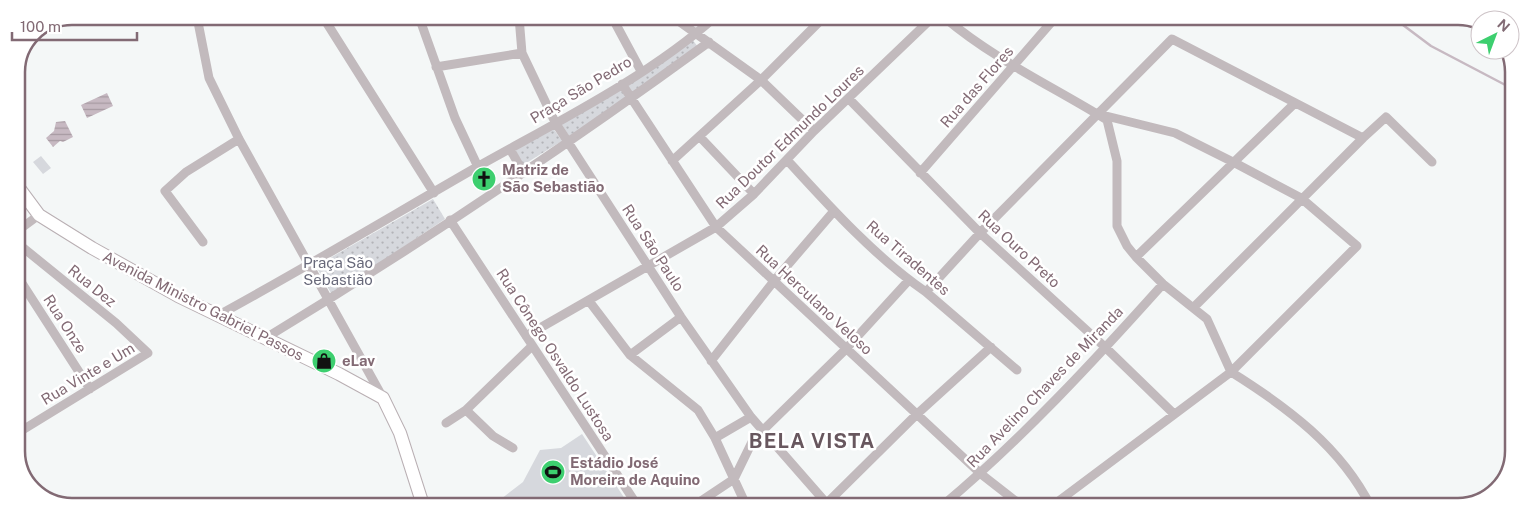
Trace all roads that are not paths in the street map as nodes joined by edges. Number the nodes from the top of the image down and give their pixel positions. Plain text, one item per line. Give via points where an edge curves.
1 (199, 25) edge
2 (328, 25) edge
3 (422, 25) edge
4 (520, 25) edge
5 (616, 25) edge
6 (684, 25) edge
7 (706, 25) edge
8 (816, 25) edge
9 (925, 25) edge
10 (954, 25) edge
11 (1049, 25) edge
12 (697, 33) junction
13 (709, 42) junction
14 (522, 53) junction
15 (436, 67) junction
16 (1012, 67) junction
17 (641, 72) junction
18 (761, 80) junction
19 (622, 84) junction
20 (632, 98) junction
21 (849, 99) junction
22 (1295, 103) junction
23 (1098, 114) junction
24 (555, 122) junction
25 (814, 131) junction
26 (700, 137) junction
27 (1362, 138) junction
28 (239, 139) junction
29 (567, 141) junction
30 (510, 149) junction
31 (672, 161) junction
32 (788, 161) junction
33 (1432, 162) dead end
34 (1235, 163) junction
35 (478, 167) junction
36 (523, 172) junction
37 (920, 173) junction
38 (434, 193) junction
39 (754, 194) junction
40 (25, 196) edge
41 (1301, 198) junction
42 (834, 211) junction
43 (39, 215) junction
44 (450, 220) junction
45 (25, 225) edge
46 (716, 227) junction
47 (980, 233) junction
48 (203, 242) dead end
49 (25, 249) edge
50 (1136, 257) junction
51 (648, 264) junction
52 (309, 266) junction
53 (909, 280) junction
54 (774, 281) junction
55 (1163, 284) junction
56 (25, 288) edge
57 (926, 292) junction
58 (328, 299) junction
59 (589, 301) junction
60 (1194, 307) junction
61 (217, 316) junction
62 (681, 317) junction
63 (526, 336) junction
64 (264, 339) junction
65 (532, 346) junction
66 (991, 347) junction
67 (1106, 348) junction
68 (845, 350) junction
69 (148, 353) joint
70 (630, 355) junction
71 (711, 361) junction
72 (1017, 370) dead end
73 (1231, 372) junction
74 (90, 389) junction
75 (383, 398) junction
76 (466, 410) junction
77 (1174, 414) junction
78 (916, 415) junction
79 (751, 417) junction
80 (446, 423) dead end
81 (25, 429) edge
82 (762, 430) junction
83 (715, 438) junction
84 (512, 448) dead end
85 (980, 474) junction
86 (734, 479) junction
87 (421, 498) edge
88 (632, 498) edge
89 (706, 498) edge
90 (743, 498) edge
91 (821, 498) edge
92 (834, 498) edge
93 (952, 498) edge
94 (1012, 498) edge
95 (1063, 498) edge
96 (1366, 498) edge

1 - 28 street via 209,78
2 - 38 street
3 - 15 street
4 - 14 street, Rua São Paulo
5 - 17 street
6 - 12 street
7 - 12 street, Praça São Pedro
8 - 18 street
9 - 21 street, Rua Doutor Edmundo Loures
10 - 16 street
11 - 16 street, Rua das Flores
12 - 13 street
12 - 17 street, Praça São Pedro
13 - 18 street
13 - 20 street
14 - 15 street
14 - 24 street, Rua São Paulo
15 - 35 street
16 - 23 street
16 - 37 street, Rua das Flores
17 - 19 street, Praça São Pedro
18 - 25 street
18 - 26 street
19 - 20 street, Rua Herculano Veloso
19 - 24 street, Praça São Pedro
20 - 29 street
20 - 31 street, Rua Herculano Veloso
21 - 25 street, Rua Doutor Edmundo Loures
21 - 37 street, Rua Ouro Preto
22 - 23 street via 1172,39
22 - 27 street
22 - 34 street
23 - 34 street via 1175,134
23 - 47 street
23 - 50 street via 1107,120 1117,161 1117,226
24 - 29 street, Rua São Paulo
24 - 30 street, Praça São Pedro
25 - 32 street, Rua Doutor Edmundo Loures
26 - 31 street
26 - 39 street
27 - 33 street via 1386,118
27 - 41 street
28 - 48 street via 186,172 165,190
28 - 52 street
29 - 36 street
29 - 51 street, Rua São Paulo
30 - 35 street, Praça São Pedro
30 - 36 street
31 - 46 street, Rua Herculano Veloso
32 - 39 street, Rua Doutor Edmundo Loures
32 - 42 street, Rua Tiradentes
34 - 41 street
34 - 50 street
35 - 38 street
36 - 44 street
37 - 47 street, Rua Ouro Preto
38 - 52 street
39 - 46 street, Rua Doutor Edmundo Loures
40 - 43 main road, Avenida Ministro Gabriel Passos
41 - 60 street
41 - 73 street via 1357,246
42 - 53 street, Rua Tiradentes
42 - 54 street
43 - 45 street
43 - 61 main road, Avenida Ministro Gabriel Passos via 92,248
44 - 58 street via 384,266
44 - 63 street, Rua Cônego Osvaldo Lustosa
46 - 51 street, Rua Doutor Edmundo Loures
46 - 54 street, Rua Herculano Veloso
47 - 57 street
47 - 67 street, Rua Ouro Preto
49 - 69 street, Rua Dez
50 - 55 street
51 - 59 street, Rua Doutor Edmundo Loures
51 - 62 street, Rua São Paulo
52 - 58 street
52 - 61 street
53 - 57 street, Rua Tiradentes
53 - 68 street
54 - 68 street, Rua Herculano Veloso
54 - 71 street
55 - 60 street
55 - 67 street, Rua Avelino Chaves de Miranda
56 - 74 street, Rua Onze
57 - 66 street, Rua Tiradentes
58 - 64 street
58 - 75 street
59 - 63 street, Rua Doutor Edmundo Loures
59 - 70 street
60 - 73 street via 1207,319
61 - 64 main road, Avenida Ministro Gabriel Passos
62 - 70 street
62 - 71 street, Rua São Paulo
63 - 65 street, Rua Cônego Osvaldo Lustosa
64 - 75 main road, Avenida Ministro Gabriel Passos
65 - 76 street
65 - 88 street, Rua Cônego Osvaldo Lustosa
66 - 72 street, Rua Tiradentes
66 - 78 street
67 - 77 street, Rua Ouro Preto
67 - 85 street, Rua Avelino Chaves de Miranda
68 - 78 street, Rua Herculano Veloso
68 - 82 street
69 - 74 street, Rua Vinte e Um
70 - 83 street via 698,410
71 - 79 street, Rua São Paulo
73 - 77 street
73 - 96 street via 1309,426 1360,485
74 - 81 street, Rua Vinte e Um
75 - 87 main road via 400,433
76 - 80 street
76 - 84 street via 493,436
77 - 95 street
78 - 85 street, Rua Herculano Veloso
78 - 92 street
79 - 82 street, Rua São Paulo
79 - 83 street
82 - 86 street via 753,440
82 - 91 street, Rua São Paulo
83 - 86 street
85 - 93 street, Rua Avelino Chaves de Miranda
85 - 94 street, Rua Herculano Veloso
86 - 89 street
86 - 90 street

